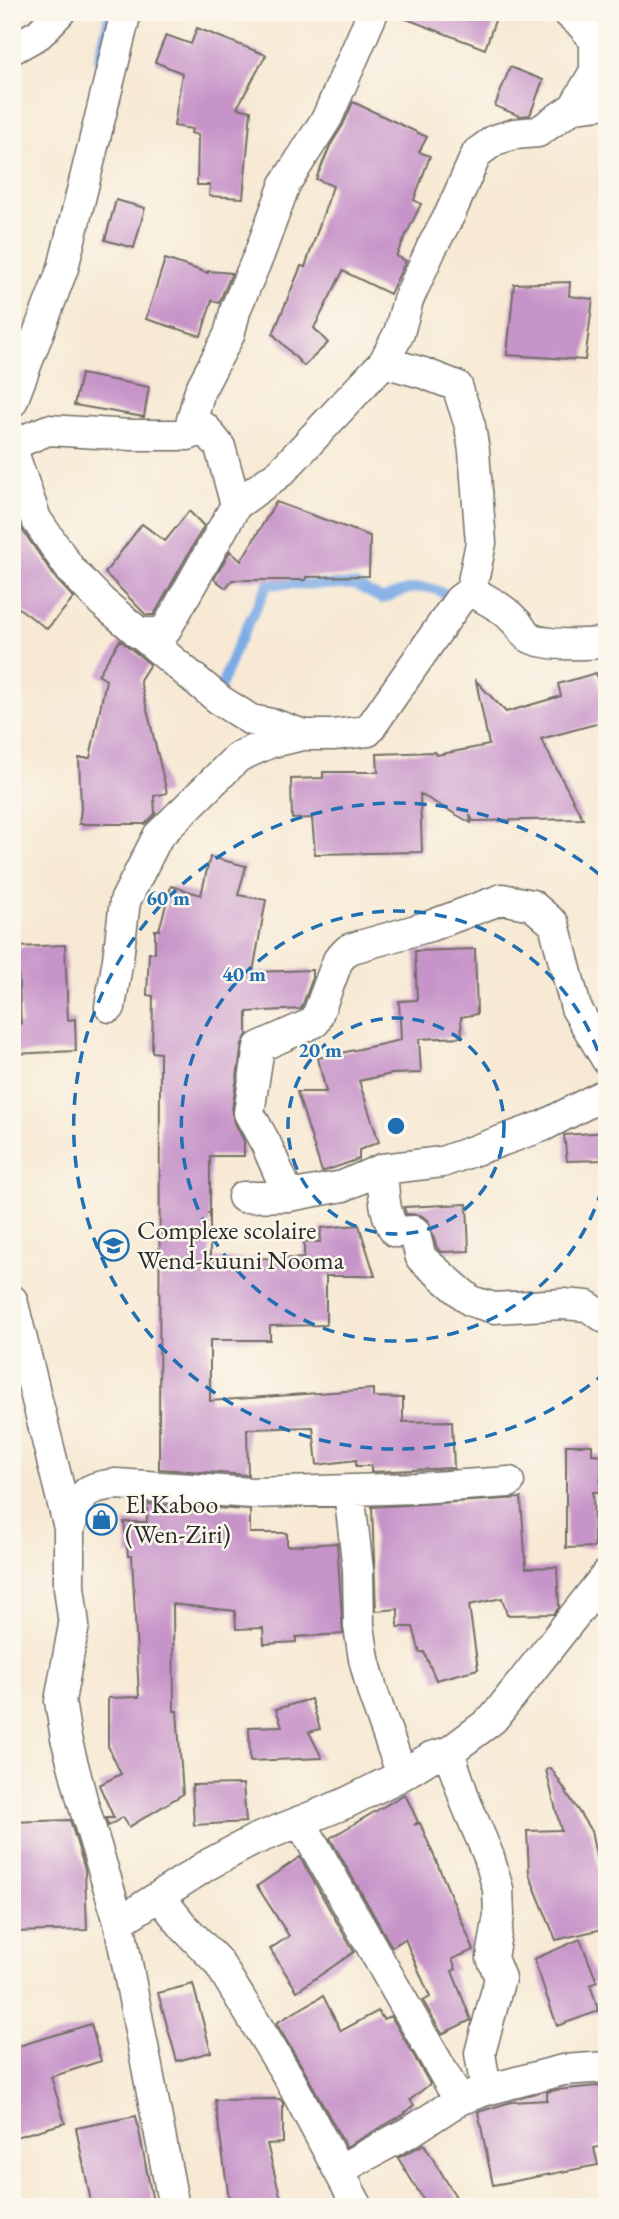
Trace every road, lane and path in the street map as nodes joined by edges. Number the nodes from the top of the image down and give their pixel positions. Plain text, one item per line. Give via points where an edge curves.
1 (60, 12) edge
2 (126, 12) edge
3 (373, 12) edge
4 (567, 12) edge
5 (12, 49) edge
6 (607, 103) edge
7 (574, 107) junction
8 (384, 362) junction
9 (12, 402) edge
10 (188, 435) junction
11 (12, 447) edge
12 (236, 505) junction
13 (471, 591) junction
14 (138, 633) junction
15 (607, 642) edge
16 (303, 735) junction
17 (110, 1007) dead end
18 (607, 1060) edge
19 (607, 1093) edge
20 (382, 1169) junction
21 (289, 1196) junction
22 (243, 1197) dead end
23 (12, 1300) edge
24 (607, 1320) edge
25 (509, 1482) dead end
26 (349, 1491) junction
27 (69, 1528) junction
28 (607, 1574) edge
29 (449, 1752) junction
30 (402, 1775) junction
31 (300, 1821) junction
32 (160, 1897) junction
33 (119, 1922) junction
34 (607, 2067) edge
35 (473, 2095) junction
36 (339, 2169) junction
37 (174, 2207) edge
38 (358, 2207) edge

1 - 5 street via 39,34
2 - 9 street via 63,268
3 - 10 street via 327,118 285,184 229,335 200,390
4 - 7 street via 595,41 595,71
6 - 7 street
7 - 8 street via 538,132 495,140 477,153
8 - 12 street via 281,472
8 - 13 street via 457,386 474,451 481,543
10 - 11 street via 48,430
10 - 12 street via 205,428 219,447
11 - 14 street via 36,519 71,570
12 - 14 street via 164,634
13 - 15 street via 494,603 539,641
13 - 16 street via 459,600 368,731
14 - 16 street via 251,720
16 - 17 street via 238,757 158,836 125,901
18 - 21 street via 576,1008 554,924 532,905 502,899 349,949 338,960 315,1022 259,1047 249,1113
19 - 20 street via 543,1126 442,1162
20 - 21 street via 343,1186
20 - 24 street via 391,1226 396,1232 414,1231 421,1258 471,1301 494,1308 587,1306
21 - 22 street
23 - 27 street
25 - 26 street
26 - 27 street via 253,1493 95,1486 86,1491
26 - 30 street via 364,1659
27 - 33 street via 74,1625 60,1701 83,1803
28 - 29 street via 492,1719
29 - 30 street
29 - 35 street via 498,1889 492,1958 500,1978
30 - 31 street
31 - 32 street via 209,1864
31 - 35 street
32 - 33 street
32 - 36 street via 218,1962
33 - 37 street
34 - 35 street via 562,2070
35 - 36 street
36 - 38 street

